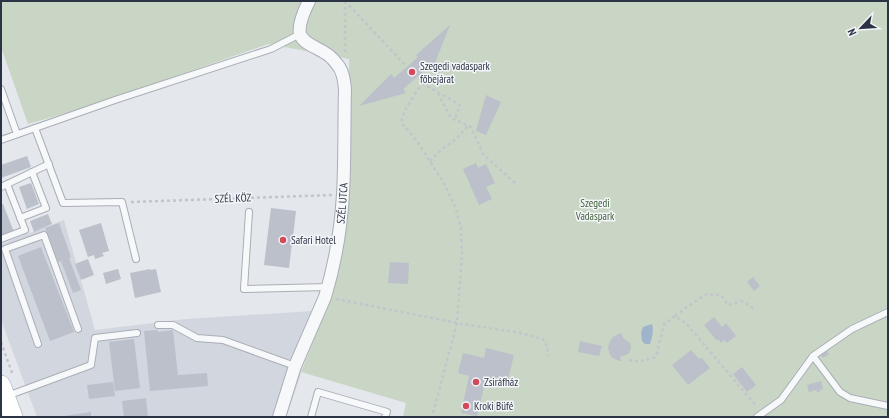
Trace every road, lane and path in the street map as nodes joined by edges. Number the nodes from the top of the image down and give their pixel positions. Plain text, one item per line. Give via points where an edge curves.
1 (309, 1) edge
2 (345, 1) edge
3 (300, 34) junction
4 (407, 67) dead end
5 (343, 77) junction
6 (418, 77) dead end
7 (422, 83) junction
8 (1, 89) edge
9 (438, 93) junction
10 (455, 119) junction
11 (468, 126) junction
12 (35, 128) junction
13 (17, 134) junction
14 (1, 140) edge
15 (430, 161) junction
16 (49, 164) junction
17 (32, 172) junction
18 (7, 184) junction
19 (517, 185) dead end
20 (1, 187) edge
21 (343, 194) junction
22 (122, 202) junction
23 (249, 212) dead end
24 (20, 218) junction
25 (1, 239) edge
26 (3, 249) edge
27 (136, 259) dead end
28 (327, 292) junction
29 (756, 310) dead end
30 (888, 312) edge
31 (675, 316) junction
32 (457, 323) junction
33 (158, 325) dead end
34 (78, 329) dead end
35 (137, 333) dead end
36 (38, 344) dead end
37 (547, 356) dead end
38 (813, 356) junction
39 (630, 360) dead end
40 (294, 366) junction
41 (3, 391) edge
42 (888, 406) edge
43 (763, 413) junction
44 (13, 417) edge
45 (278, 417) edge
46 (311, 417) edge
47 (385, 417) edge
48 (432, 417) edge
49 (757, 417) edge

1 - 3 street via 300,26
2 - 4 path
2 - 5 path via 346,63
3 - 5 street, SZÉL UTCA via 310,45 324,52 337,64
3 - 12 lane via 271,49
5 - 21 street, SZÉL UTCA
6 - 7 path
7 - 9 path
7 - 15 path via 405,110 401,122
8 - 13 lane
9 - 10 path
9 - 10 path via 460,105
10 - 11 path
11 - 15 path
11 - 19 path via 482,154
12 - 13 lane
12 - 16 lane
13 - 14 lane
15 - 32 path via 456,209 461,230 462,254
16 - 17 lane
16 - 22 lane via 63,204
17 - 18 lane
17 - 24 lane via 46,208
18 - 20 lane
18 - 24 lane
21 - 22 path, SZÉL KÖZ
21 - 28 street, SZÉL UTCA via 338,241
22 - 27 lane
23 - 28 lane via 244,289
24 - 25 lane via 25,230
26 - 34 lane via 44,235
26 - 36 lane
28 - 32 path
28 - 40 street, SZÉL UTCA
29 - 31 path via 742,301 728,305 721,296 707,294
30 - 38 lane via 852,329
31 - 39 path via 664,324 656,357 636,362
31 - 43 path via 686,323
32 - 37 path via 543,339 548,348
32 - 48 path
33 - 40 lane via 173,325 197,338 223,340
35 - 41 lane via 95,338 91,365 18,391
38 - 42 lane via 840,392 850,398
38 - 43 lane via 780,400
40 - 45 street, SZÉL UTCA
41 - 44 main road
43 - 49 lane
46 - 47 lane via 318,392 387,412

